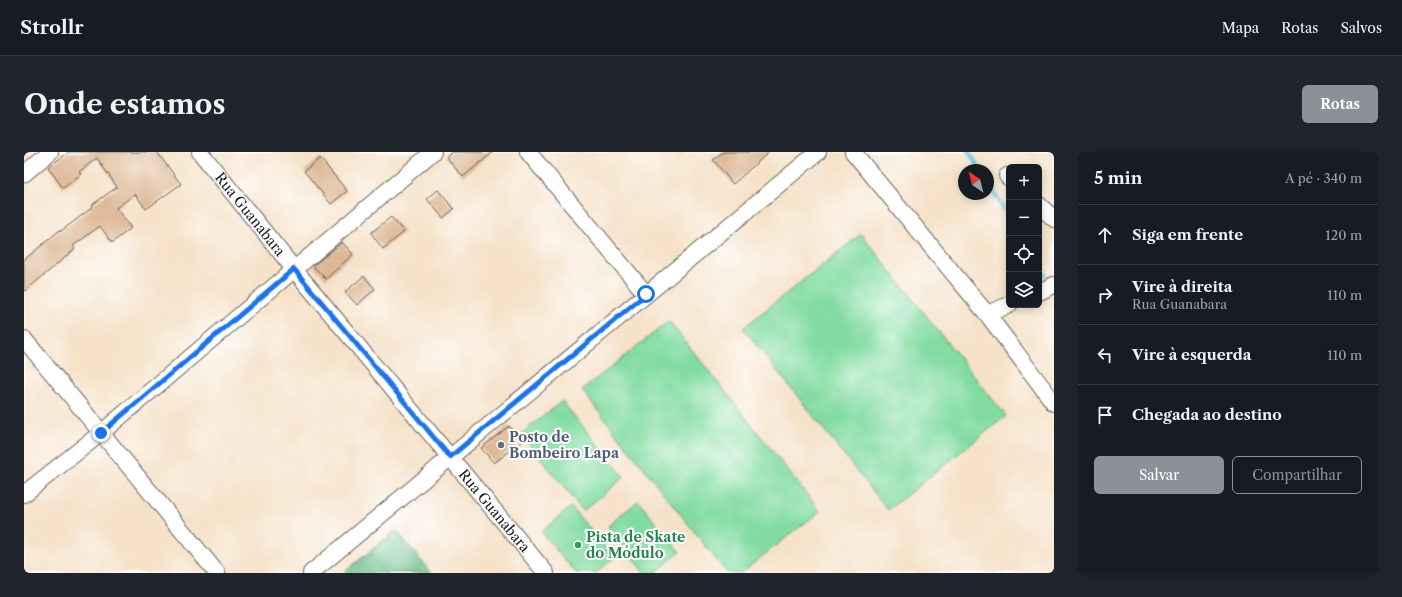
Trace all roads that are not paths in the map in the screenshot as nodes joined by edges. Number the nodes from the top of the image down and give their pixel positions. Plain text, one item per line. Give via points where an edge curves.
1 (50, 152) edge
2 (200, 152) edge
3 (433, 152) edge
4 (528, 152) edge
5 (818, 152) edge
6 (853, 152) edge
7 (24, 174) edge
8 (1042, 208) edge
9 (1054, 219) edge
10 (294, 269) junction
11 (1054, 285) edge
12 (1042, 291) edge
13 (646, 294) junction
14 (1006, 306) edge
15 (987, 314) junction
16 (24, 339) edge
17 (1054, 403) edge
18 (101, 433) junction
19 (450, 457) junction
20 (24, 494) edge
21 (217, 573) edge
22 (311, 573) edge
23 (546, 573) edge

1 - 7 street
2 - 10 street, Rua Guanabara
3 - 10 street
4 - 13 street
5 - 13 street
6 - 15 street
8 - 9 street
10 - 18 street
10 - 19 street, Rua Guanabara
11 - 12 street
13 - 19 street
14 - 15 street
15 - 17 street
16 - 18 street
18 - 20 street
18 - 21 street
19 - 22 street
19 - 23 street, Rua Guanabara

